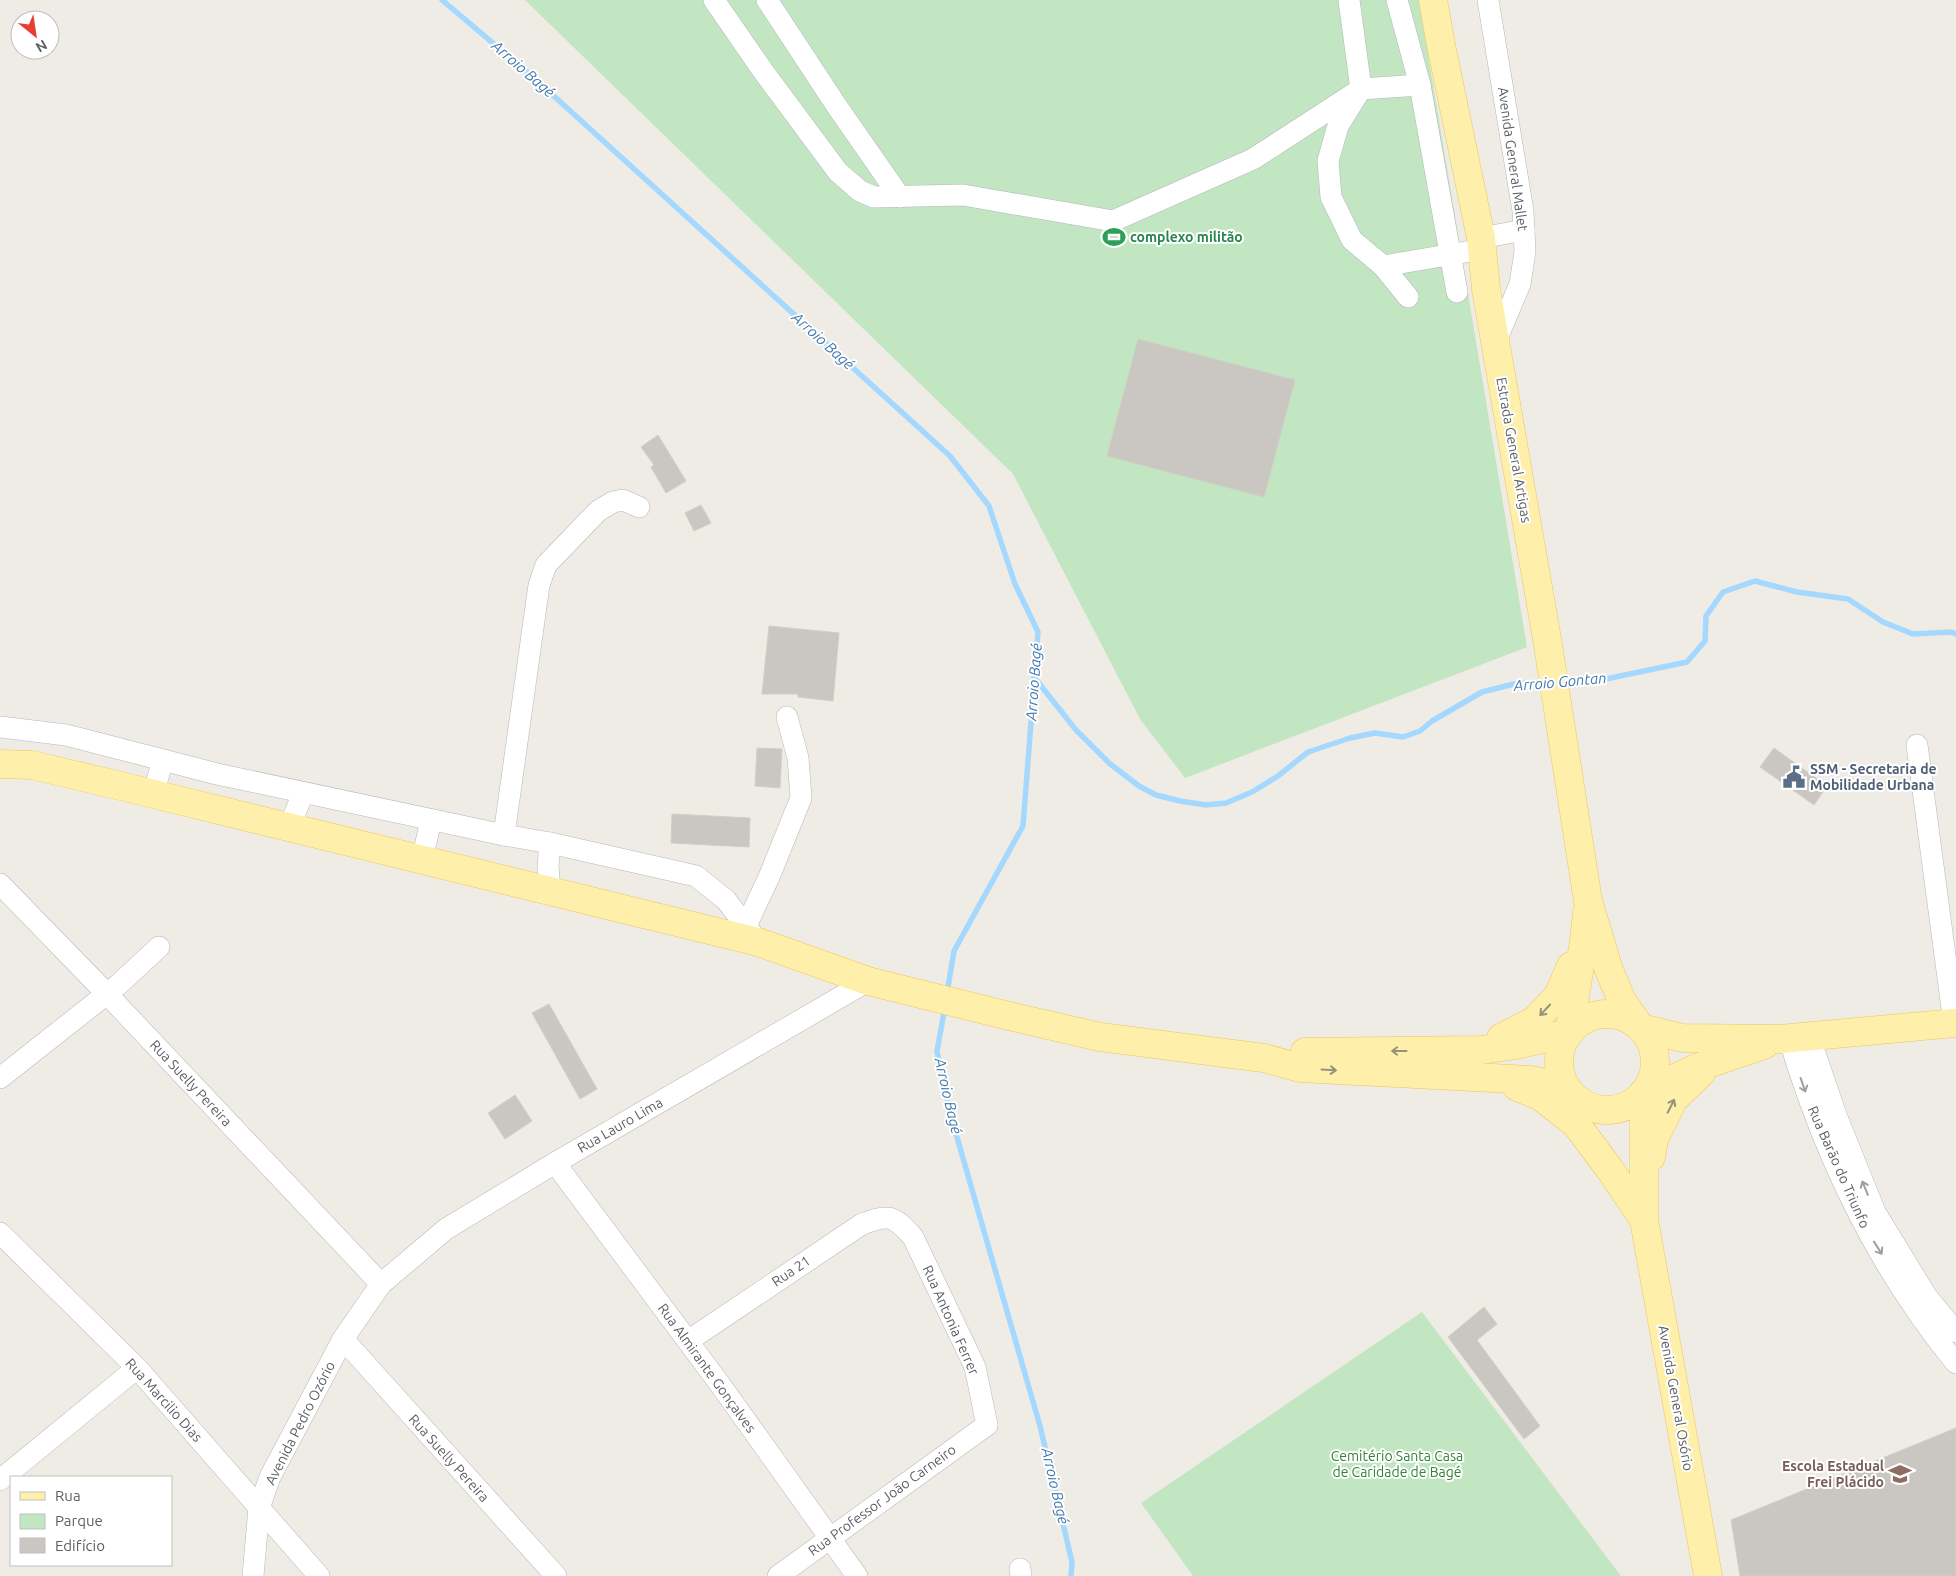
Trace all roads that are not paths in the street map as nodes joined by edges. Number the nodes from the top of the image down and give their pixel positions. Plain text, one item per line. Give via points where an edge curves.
1 (714, 0) edge
2 (767, 0) edge
3 (1349, 0) edge
4 (1397, 0) edge
5 (1433, 0) edge
6 (1488, 0) edge
7 (1420, 85) junction
8 (1361, 88) junction
9 (900, 198) junction
10 (1524, 230) junction
11 (1482, 244) junction
12 (1450, 256) junction
13 (1383, 266) junction
14 (1457, 292) dead end
15 (1408, 297) dead end
16 (1496, 343) junction
17 (639, 507) dead end
18 (787, 717) dead end
19 (0, 727) edge
20 (1917, 745) dead end
21 (163, 760) junction
22 (0, 764) edge
23 (303, 793) junction
24 (153, 794) junction
25 (431, 820) junction
26 (289, 828) junction
27 (504, 835) junction
28 (550, 843) junction
29 (422, 860) junction
30 (0, 884) edge
31 (550, 891) junction
32 (1588, 901) junction
33 (752, 934) junction
34 (159, 947) dead end
35 (879, 984) junction
36 (107, 994) junction
37 (1955, 1023) edge
38 (1640, 1028) junction
39 (1569, 1033) junction
40 (1793, 1038) junction
41 (1730, 1048) junction
42 (1445, 1063) junction
43 (0, 1078) edge
44 (1569, 1092) junction
45 (1644, 1092) junction
46 (555, 1163) junction
47 (1644, 1220) junction
48 (899, 1222) joint
49 (0, 1233) edge
50 (381, 1284) junction
51 (1920, 1302) junction
52 (1956, 1332) edge
53 (343, 1339) junction
54 (688, 1341) junction
55 (1956, 1364) edge
56 (137, 1368) junction
57 (987, 1425) joint
58 (0, 1480) edge
59 (259, 1508) junction
60 (829, 1538) junction
61 (253, 1576) edge
62 (320, 1576) edge
63 (556, 1576) edge
64 (778, 1576) edge
65 (857, 1576) edge
66 (1708, 1576) edge

1 - 9 street via 838,172 860,191 874,197
2 - 9 street
3 - 8 street
4 - 7 street
5 - 11 main road, Estrada General Artigas
6 - 10 street, Avenida General Mallet
7 - 8 street
7 - 12 street
8 - 9 street via 1253,159 1113,221 963,195
8 - 13 street via 1338,126 1328,161 1331,197 1352,240
10 - 11 street
10 - 16 street, Avenida General Mallet via 1525,252 1520,284
11 - 12 street
11 - 16 main road, Estrada General Artigas
12 - 13 street
12 - 14 street
13 - 15 street
16 - 32 main road, Estrada General Artigas
17 - 27 street via 623,500 598,511 546,565 538,585
18 - 33 street via 798,758 801,798
19 - 21 street via 66,735
20 - 37 street
21 - 23 street
21 - 24 street
22 - 24 main road via 32,765
23 - 25 street
23 - 26 street
24 - 26 main road
25 - 27 street
25 - 29 street
26 - 29 main road
27 - 28 street
28 - 31 street
28 - 33 street via 696,876 726,900
29 - 31 main road
30 - 36 street, Rua Suelly Pereira
31 - 33 main road
32 - 38 main road via 1609,970 1621,999
32 - 39 main road
32 - 41 main road via 1621,976 1651,1012 1675,1028
32 -> 42 main road via 1575,957 1558,996 1534,1021
33 - 35 main road
34 - 36 street
35 - 42 main road via 1100,1037 1264,1058 1300,1068
35 - 46 street, Rua Lauro Lima via 808,1014
36 - 43 street
36 - 50 street, Rua Suelly Pereira
37 - 40 main road
38 - 39 main road via 1621,1016 1610,1014 1587,1019
38 - 41 main road
38 - 45 main road via 1648,1037 1654,1059 1654,1071
39 - 42 main road via 1481,1050
39 - 44 main road via 1559,1054 1560,1071
40 - 41 main road
40 - 51 street, Rua Barão do Triunfo via 1833,1107 1875,1212
41 - 45 main road via 1699,1067
47 -> 41 main road via 1654,1139 1674,1099
42 - 44 main road via 1531,1080
42 - 47 main road via 1540,1096 1576,1124
44 - 45 main road via 1592,1108 1604,1110 1626,1106
44 - 47 main road, Avenida General Osório via 1606,1149
45 - 47 main road, Avenida General Osório
46 - 50 street, Rua Lauro Lima via 446,1229
46 - 54 street, Rua Almirante Gonçalves
47 - 66 main road, Avenida General Osório
48 - 54 street, Rua 21 via 883,1217 862,1224
48 - 57 street, Rua Antonia Ferrer via 913,1237 975,1367
49 - 56 street, Rua Marcilio Dias
50 - 53 street, Avenida Pedro Ozório
51 - 52 street, Rua Barão do Triunfo
51 - 55 street, Rua Barão do Triunfo
53 - 59 street, Avenida Pedro Ozório via 270,1477
53 - 63 street, Rua Suelly Pereira
54 - 60 street, Rua Almirante Gonçalves
56 - 58 street
56 - 59 street, Rua Marcilio Dias
57 - 60 street, Rua Professor João Carneiro
59 - 61 street, Avenida Pedro Ozório
59 - 62 street, Rua Marcilio Dias
60 - 64 street, Rua Professor João Carneiro
60 - 65 street, Rua Almirante Gonçalves

